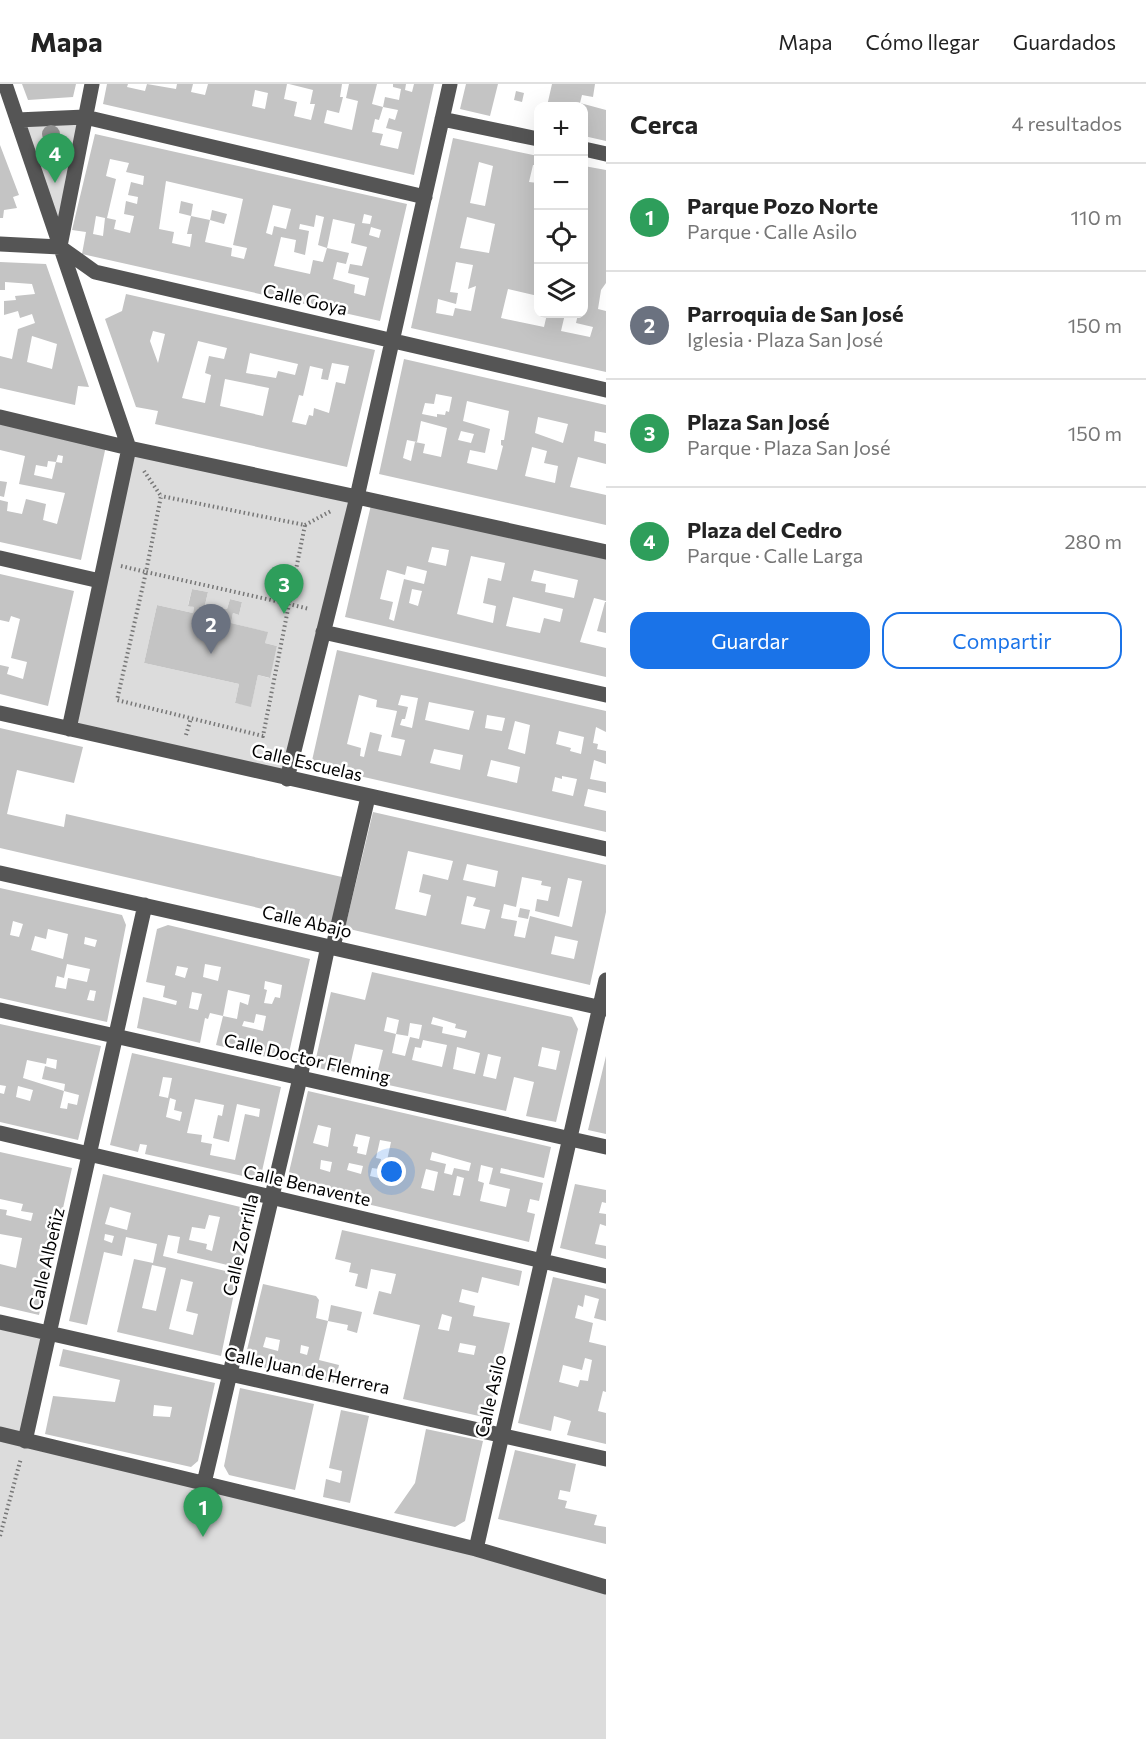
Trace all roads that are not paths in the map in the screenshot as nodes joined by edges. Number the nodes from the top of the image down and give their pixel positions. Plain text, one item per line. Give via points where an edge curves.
1 (5, 84) edge
2 (92, 84) edge
3 (450, 84) edge
4 (86, 117) junction
5 (442, 119) junction
6 (17, 120) junction
7 (534, 138) edge
8 (588, 150) edge
9 (606, 154) edge
10 (425, 197) junction
11 (0, 244) edge
12 (60, 247) junction
13 (392, 340) junction
14 (606, 390) edge
15 (0, 417) edge
16 (129, 448) junction
17 (357, 497) junction
18 (606, 552) edge
19 (0, 558) edge
20 (100, 581) junction
21 (323, 632) junction
22 (606, 695) edge
23 (0, 713) edge
24 (69, 729) junction
25 (287, 779) junction
26 (368, 797) junction
27 (606, 849) edge
28 (0, 873) edge
29 (145, 905) junction
30 (330, 947) junction
31 (606, 980) edge
32 (603, 1008) edge
33 (0, 1011) edge
34 (116, 1036) junction
35 (300, 1078) junction
36 (0, 1133) edge
37 (569, 1138) junction
38 (606, 1147) edge
39 (91, 1154) junction
40 (272, 1198) junction
41 (541, 1260) junction
42 (606, 1276) edge
43 (0, 1322) edge
44 (49, 1334) junction
45 (230, 1374) junction
46 (0, 1434) edge
47 (502, 1434) junction
48 (25, 1441) junction
49 (606, 1459) edge
50 (204, 1483) junction
51 (476, 1549) junction
52 (606, 1587) edge

1 - 6 street
2 - 4 street
3 - 5 street
4 - 6 street
4 - 10 street
4 - 12 street
5 - 7 street
5 - 10 street
6 - 12 street
8 - 9 street
10 - 13 street
11 - 12 street
12 - 13 street, Calle Goya via 95,272
12 - 16 street
13 - 14 street, Calle Goya
13 - 17 street
15 - 16 street
16 - 17 street
16 - 20 street
17 - 18 street
17 - 21 street
19 - 20 street
20 - 24 street
21 - 22 street
21 - 25 street
23 - 24 street, Calle Escuelas
24 - 25 street, Calle Escuelas
25 - 26 street, Calle Escuelas
26 - 27 street, Calle Escuelas
26 - 30 street, Calle Zorrilla
28 - 29 street, Calle Abajo
29 - 30 street, Calle Abajo
29 - 34 street, Calle Albeñiz
30 - 32 street, Calle Abajo
30 - 35 street, Calle Zorrilla
31 - 32 street, Calle Asilo
32 - 37 street, Calle Asilo
33 - 34 street, Calle Doctor Fleming
34 - 35 street, Calle Doctor Fleming
34 - 39 street, Calle Albeñiz
35 - 37 street, Calle Doctor Fleming
35 - 40 street, Calle Zorrilla
36 - 39 street, Calle Benavente
37 - 38 street, Calle Doctor Fleming
37 - 41 street, Calle Asilo
39 - 40 street, Calle Benavente
39 - 44 street, Calle Albeñiz
40 - 41 street, Calle Benavente
40 - 45 street, Calle Zorrilla
41 - 42 street, Calle Benavente
41 - 47 street, Calle Asilo
43 - 44 street, Calle Juan de Herrera
44 - 45 street, Calle Juan de Herrera
44 - 48 street, Calle Albeñiz
45 - 47 street, Calle Juan de Herrera
45 - 50 street, Calle Zorrilla
46 - 48 street
47 - 49 street, Calle Juan de Herrera
47 - 51 street, Calle Asilo
48 - 50 street
50 - 51 street
51 - 52 street

